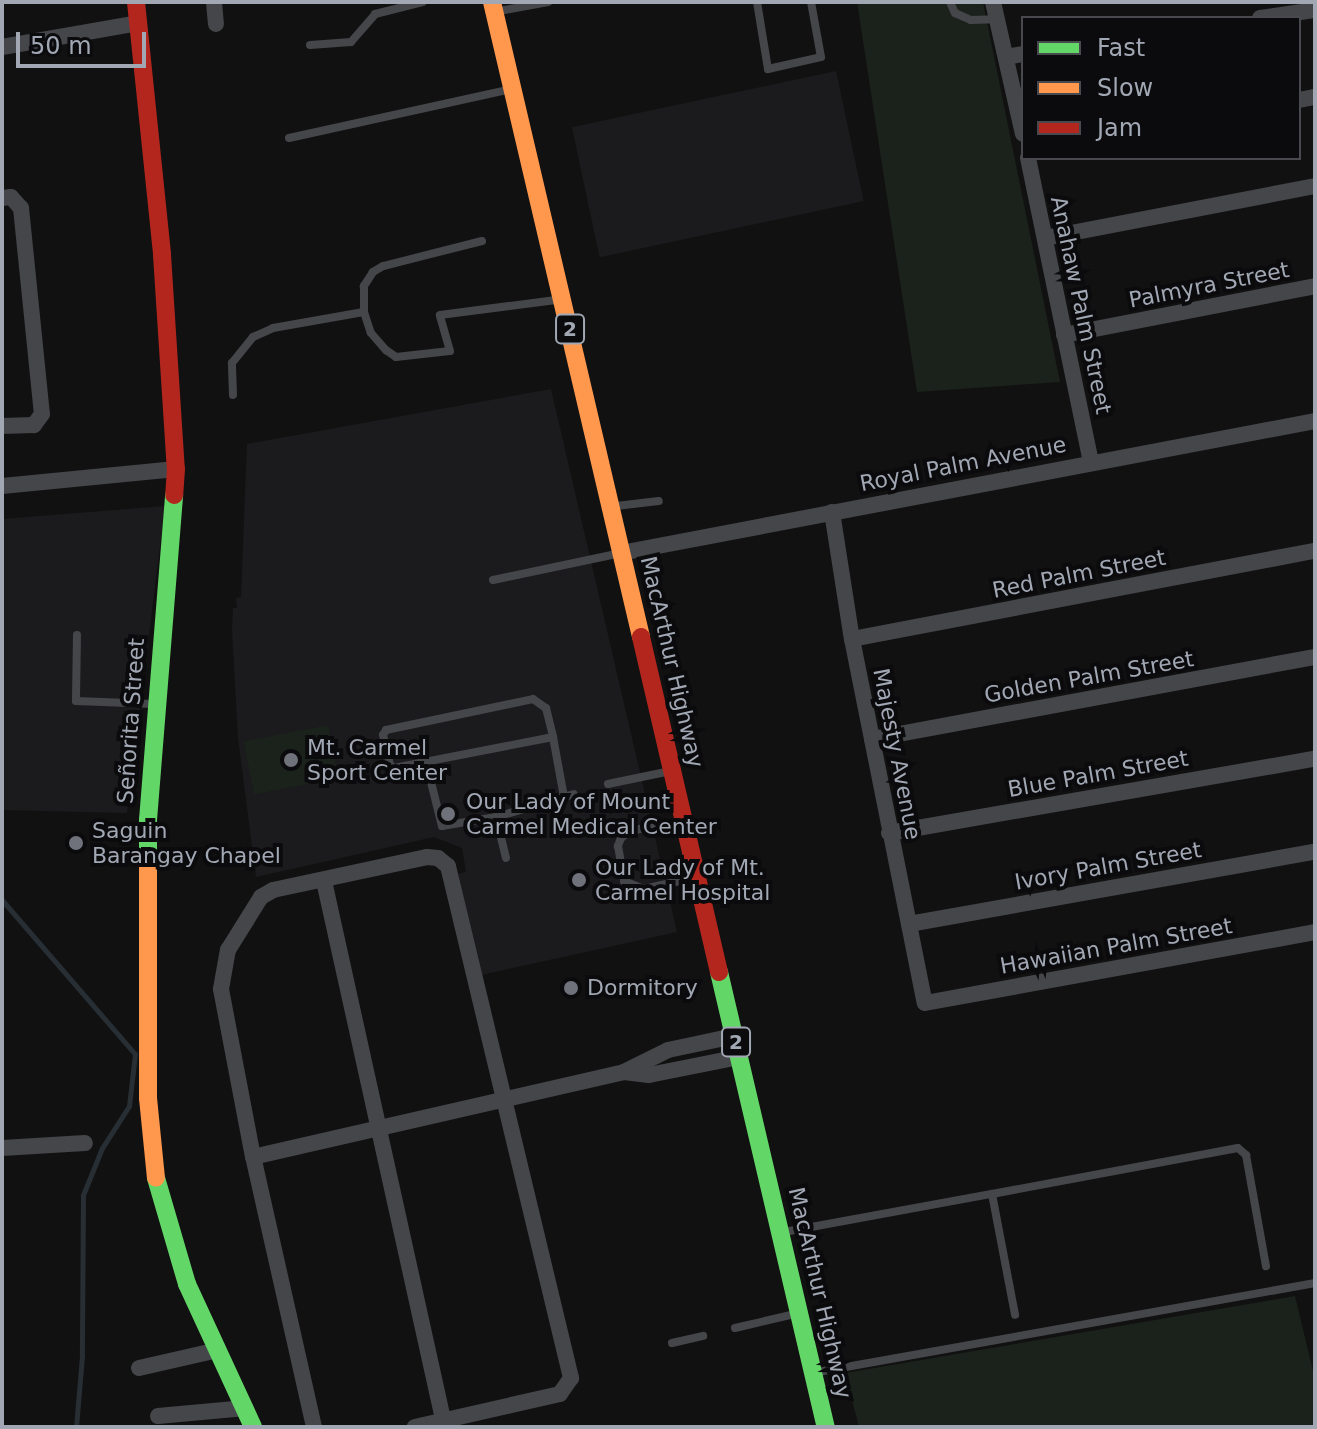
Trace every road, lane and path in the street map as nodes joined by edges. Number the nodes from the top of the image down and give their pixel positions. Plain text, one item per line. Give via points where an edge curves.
1 (136, 2) edge
2 (214, 2) edge
3 (423, 2) edge
4 (548, 2) edge
5 (757, 2) edge
6 (811, 2) edge
7 (950, 2) edge
8 (493, 7) edge
9 (995, 10) edge
10 (1315, 10) edge
11 (1274, 16) edge
12 (138, 23) junction
13 (216, 24) dead end
14 (310, 45) dead end
15 (2, 47) edge
16 (1014, 56) edge
17 (513, 89) junction
18 (1021, 117) edge
19 (289, 138) dead end
20 (1030, 160) edge
21 (1315, 186) edge
22 (2, 198) edge
23 (1045, 238) junction
24 (482, 241) dead end
25 (1315, 286) edge
26 (564, 299) junction
27 (364, 312) junction
28 (1064, 335) junction
29 (233, 395) dead end
30 (1315, 421) edge
31 (2, 426) edge
32 (1091, 461) junction
33 (176, 469) junction
34 (2, 486) edge
35 (659, 501) dead end
36 (611, 507) junction
37 (832, 512) junction
38 (1315, 551) edge
39 (621, 553) junction
40 (493, 580) dead end
41 (77, 635) dead end
42 (852, 639) junction
43 (1315, 657) edge
44 (155, 704) junction
45 (553, 737) junction
46 (872, 739) junction
47 (1315, 759) edge
48 (426, 762) junction
49 (673, 771) junction
50 (608, 784) dead end
51 (574, 794) dead end
52 (564, 797) junction
53 (496, 817) junction
54 (684, 820) junction
55 (889, 833) junction
56 (1315, 852) edge
57 (506, 858) dead end
58 (697, 877) junction
59 (324, 881) junction
60 (909, 924) junction
61 (1315, 932) edge
62 (925, 1003) joint
63 (734, 1036) junction
64 (668, 1050) junction
65 (739, 1057) junction
66 (673, 1069) junction
67 (624, 1072) junction
68 (507, 1101) junction
69 (377, 1128) junction
70 (85, 1143) dead end
71 (2, 1148) edge
72 (253, 1157) junction
73 (992, 1194) junction
74 (781, 1233) junction
75 (1266, 1266) dead end
76 (1315, 1283) edge
77 (800, 1313) junction
78 (1015, 1315) dead end
79 (735, 1328) dead end
80 (703, 1336) dead end
81 (672, 1343) dead end
82 (218, 1350) junction
83 (139, 1368) dead end
84 (814, 1373) junction
85 (246, 1408) junction
86 (158, 1416) dead end
87 (443, 1419) junction
88 (253, 1427) edge
89 (314, 1427) edge
90 (415, 1427) edge
91 (826, 1427) edge

1 - 12 main road, Señorita Street
2 - 13 street
3 - 14 lane via 375,14 351,42
4 - 8 lane
5 - 6 lane via 768,69 821,57
7 - 9 lane via 955,13 971,20
8 - 17 main road, MacArthur Highway / 2
9 - 16 street
10 - 11 street
12 - 15 street
12 - 33 main road, Señorita Street via 162,255
16 - 18 street
17 - 19 lane
17 - 26 main road, MacArthur Highway / 2
20 - 23 street, Anahaw Palm Street
21 - 23 street
22 - 31 street via 11,197 21,208 42,414 34,425
23 - 28 street, Anahaw Palm Street
24 - 27 lane via 373,272 364,286
25 - 28 street, Palmyra Street
26 - 27 lane via 440,315 450,351 396,357 371,333
26 - 36 main road, MacArthur Highway / 2
27 - 29 lane via 273,328 253,337 232,363
28 - 32 street, Anahaw Palm Street
30 - 32 street, Royal Palm Avenue
32 - 37 street, Royal Palm Avenue
33 - 34 street
33 - 44 main road, Señorita Street
35 - 36 lane
36 - 39 main road, MacArthur Highway / 2
37 - 39 street, Royal Palm Avenue
37 - 42 street, Majesty Avenue
38 - 42 street, Red Palm Street
39 - 40 lane
39 - 49 main road, MacArthur Highway / 2
41 - 44 lane via 76,701
42 - 46 street, Majesty Avenue
43 - 46 street, Golden Palm Street
44 - 82 main road, Señorita Street via 145,919 154,1170 187,1284
45 - 48 lane
45 - 48 lane via 546,708 533,699 384,732 392,767
45 - 52 lane
46 - 55 street, Majesty Avenue
47 - 55 street, Blue Palm Street
48 - 53 lane via 442,826
49 - 50 lane
49 - 54 main road, MacArthur Highway / 2
51 - 52 lane
52 - 53 lane
53 - 57 lane
54 - 58 main road, MacArthur Highway / 2
54 - 58 lane via 630,831 621,838 624,881 644,889
55 - 60 street, Majesty Avenue
56 - 60 street, Ivory Palm Street
58 - 63 main road, MacArthur Highway / 2
59 - 68 street via 427,857 448,866
59 - 69 street
59 - 72 street via 286,885 261,897 228,950 221,989
60 - 62 street, Majesty Avenue
61 - 62 street, Hawaiian Palm Street
63 - 64 street
63 - 65 main road, MacArthur Highway / 2
64 - 66 street
64 - 67 street
65 - 66 street
65 - 74 main road, MacArthur Highway / 2
66 - 67 street via 649,1075
67 - 68 street
68 - 69 street
68 - 87 street via 571,1378 560,1394
69 - 72 street
69 - 87 street
70 - 71 street
72 - 89 street
73 - 74 lane
73 - 75 lane via 1238,1148 1246,1155
73 - 78 lane
74 - 77 main road, MacArthur Highway / 2
76 - 84 lane
77 - 79 lane
77 - 84 main road, MacArthur Highway / 2
80 - 81 lane
82 - 83 street
82 - 85 main road, Señorita Street
84 - 91 main road, MacArthur Highway / 2
85 - 86 street
85 - 88 main road, Señorita Street
87 - 90 street

